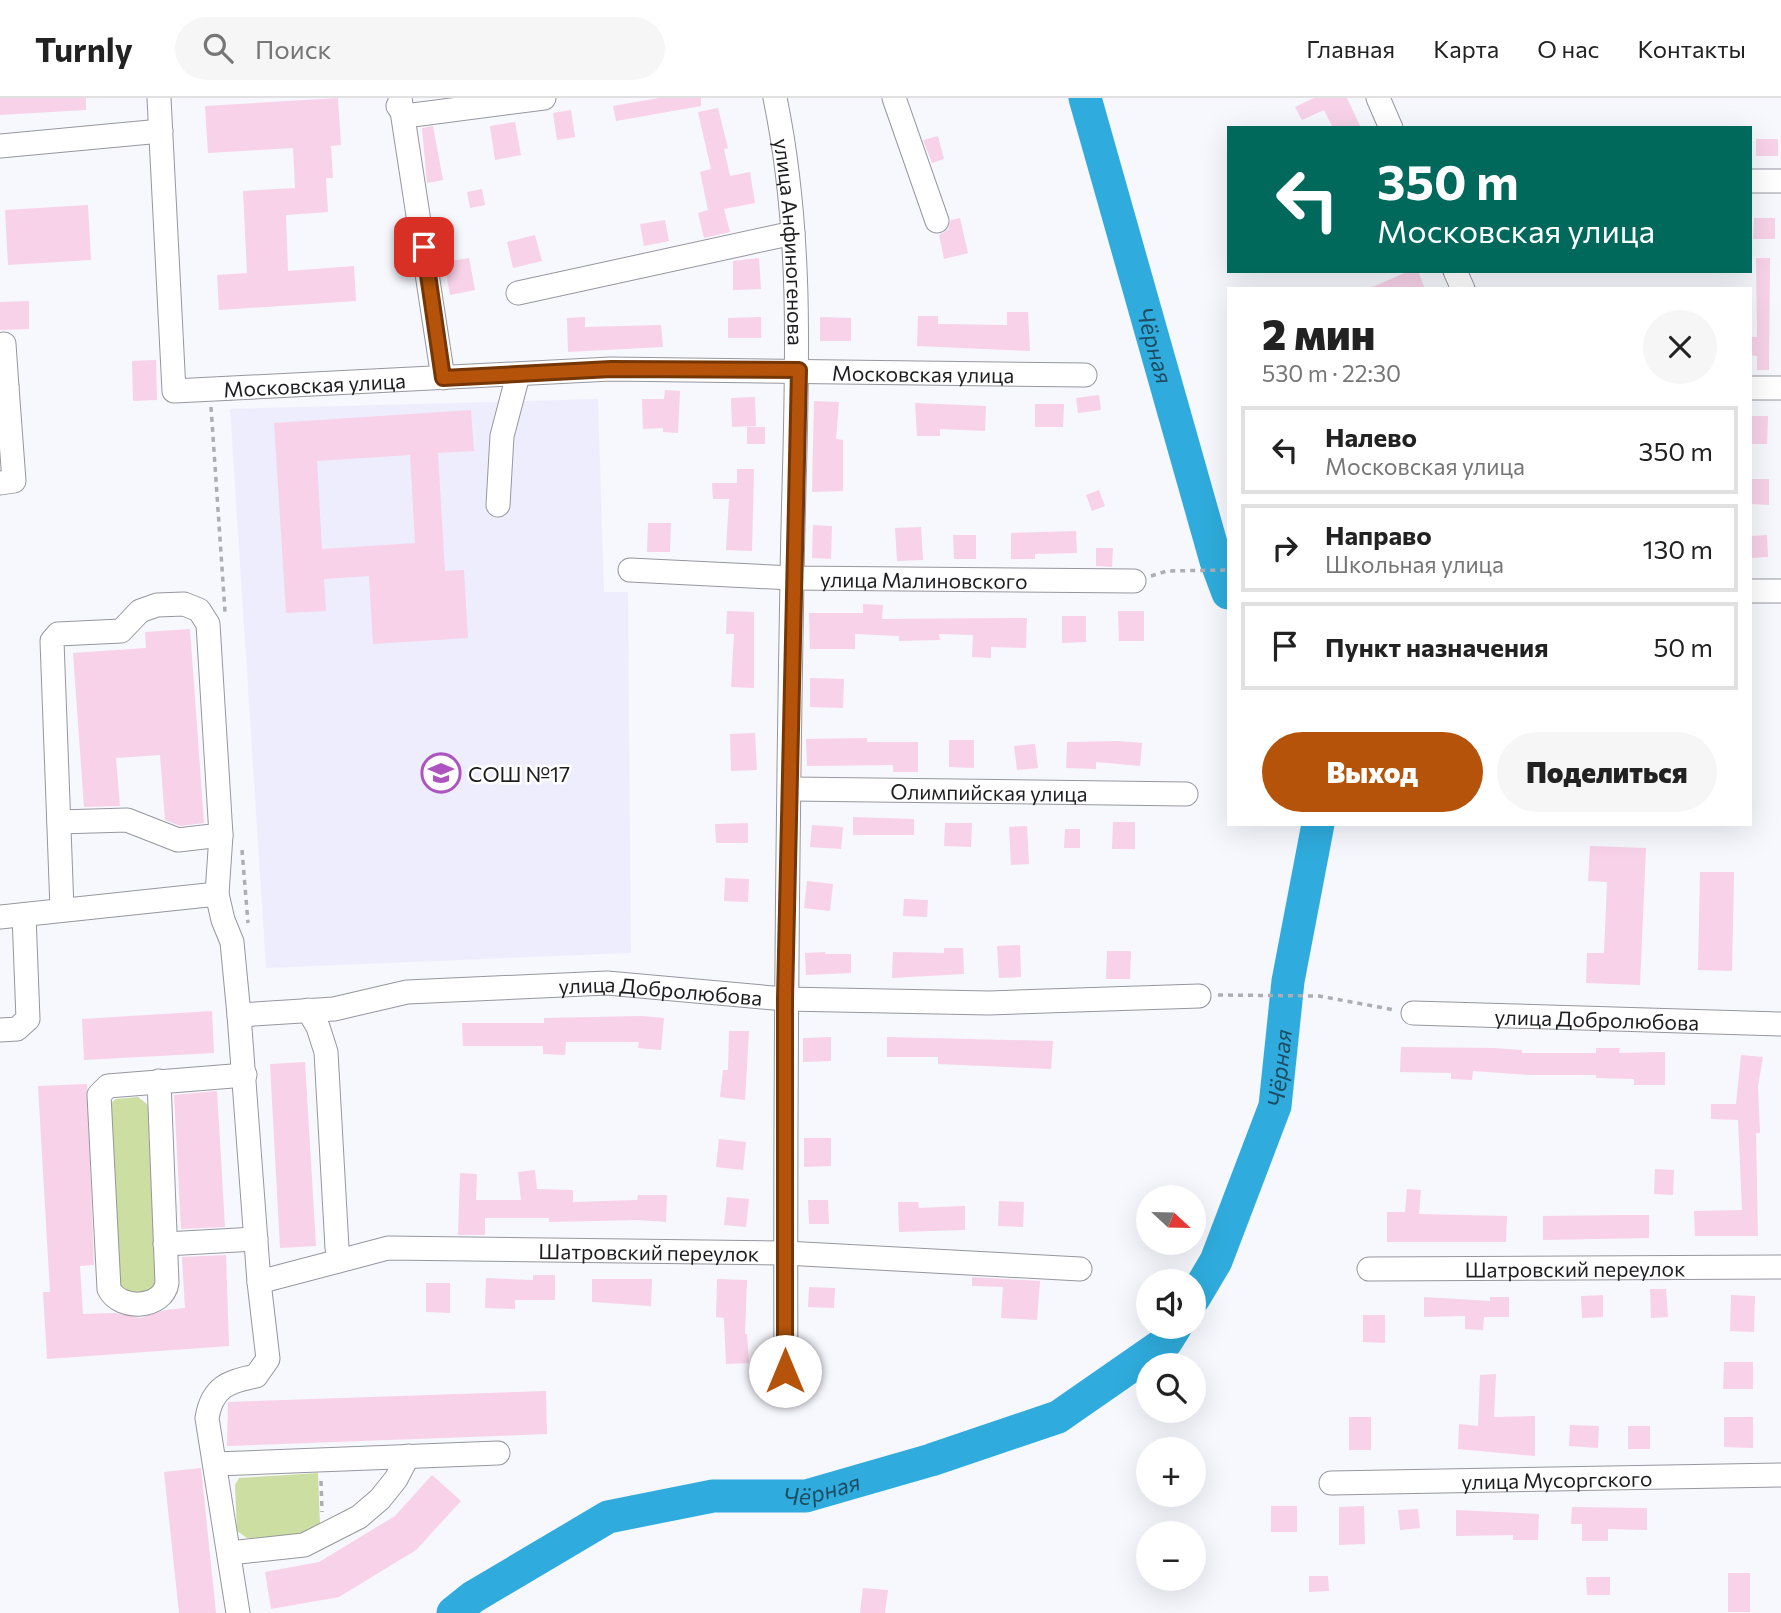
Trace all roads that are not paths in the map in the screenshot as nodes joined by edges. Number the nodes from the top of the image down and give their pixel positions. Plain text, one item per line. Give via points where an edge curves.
1 (159, 98) edge
2 (544, 98) edge
3 (775, 98) edge
4 (894, 98) edge
5 (1378, 98) edge
6 (399, 104) edge
7 (1390, 126) edge
8 (161, 131) junction
9 (0, 146) edge
10 (1752, 181) edge
11 (1781, 181) edge
12 (937, 221) dead end
13 (793, 233) junction
14 (518, 293) dead end
15 (4, 344) dead end
16 (799, 370) junction
17 (518, 375) junction
18 (1085, 375) dead end
19 (443, 378) junction
20 (3, 387) edge
21 (1752, 388) edge
22 (1781, 388) edge
23 (0, 482) edge
24 (498, 505) dead end
25 (630, 570) dead end
26 (792, 578) junction
27 (1134, 581) dead end
28 (1752, 592) edge
29 (1781, 592) edge
30 (791, 789) junction
31 (1186, 794) dead end
32 (59, 822) junction
33 (221, 835) junction
34 (217, 894) junction
35 (62, 909) junction
36 (23, 915) junction
37 (0, 917) edge
38 (1199, 996) dead end
39 (785, 999) junction
40 (307, 1010) junction
41 (1413, 1013) road end
42 (239, 1015) junction
43 (1781, 1024) edge
44 (0, 1030) edge
45 (245, 1075) junction
46 (159, 1081) junction
47 (256, 1239) junction
48 (165, 1244) junction
49 (340, 1254) junction
50 (785, 1254) junction
51 (1781, 1267) edge
52 (1080, 1269) dead end
53 (1369, 1269) dead end
54 (259, 1282) junction
55 (786, 1394) dead end
56 (498, 1453) dead end
57 (408, 1456) junction
58 (215, 1464) junction
59 (1781, 1475) edge
60 (1331, 1483) dead end
61 (229, 1553) junction
62 (238, 1613) edge

1 - 8 street
2 - 6 street
3 - 13 street, улица Анфиногенова via 786,152
4 - 12 street
5 - 7 street
6 - 19 street
8 - 9 street
8 - 19 street, Московская улица via 174,391
10 - 11 street
13 - 14 street
13 - 16 street, улица Анфиногенова
15 - 20 street
16 - 17 street, Московская улица via 611,369
16 - 18 street, Московская улица
16 - 26 street, улица Анфиногенова
17 - 19 street, Московская улица
17 - 24 street via 502,436
20 - 23 street via 14,481
21 - 22 street
25 - 26 street, улица Малиновского
26 - 27 street, улица Малиновского
26 - 30 street, улица Анфиногенова
28 - 29 street
30 - 31 street, Олимпийская улица
30 - 39 street, улица Анфиногенова
32 - 33 street via 127,820 178,840
32 - 33 street via 52,641 58,634 121,631 140,611 184,604 199,610 208,624
32 - 35 street
33 - 34 street
34 - 35 street
34 - 42 street via 232,942
35 - 36 street
36 - 37 street
36 - 44 street via 28,1019 17,1030
38 - 39 street, улица Добролюбова via 989,1003
39 - 40 street, улица Добролюбова via 607,983 407,992 334,1009
39 - 50 street, улица Анфиногенова
40 - 42 street, улица Добролюбова
40 - 49 street via 326,1052
41 - 43 street, улица Добролюбова
42 - 45 street
45 - 46 street
45 - 47 street
46 - 48 street
46 - 48 street via 108,1086 99,1095 109,1289 113,1296 126,1303 156,1301 163,1296
47 - 48 street
47 - 54 street
49 - 50 street, Шатровский переулок via 388,1248
49 - 54 street, Шатровский переулок
50 - 52 street, Шатровский переулок
50 - 55 street, улица Анфиногенова
51 - 53 street, Шатровский переулок
54 - 58 street via 268,1359 256,1376 228,1381 213,1397 208,1418
56 - 57 street
57 - 58 street
57 - 61 street via 380,1499 359,1517 304,1545
58 - 61 street
59 - 60 street, улица Мусоргского
61 - 62 street

